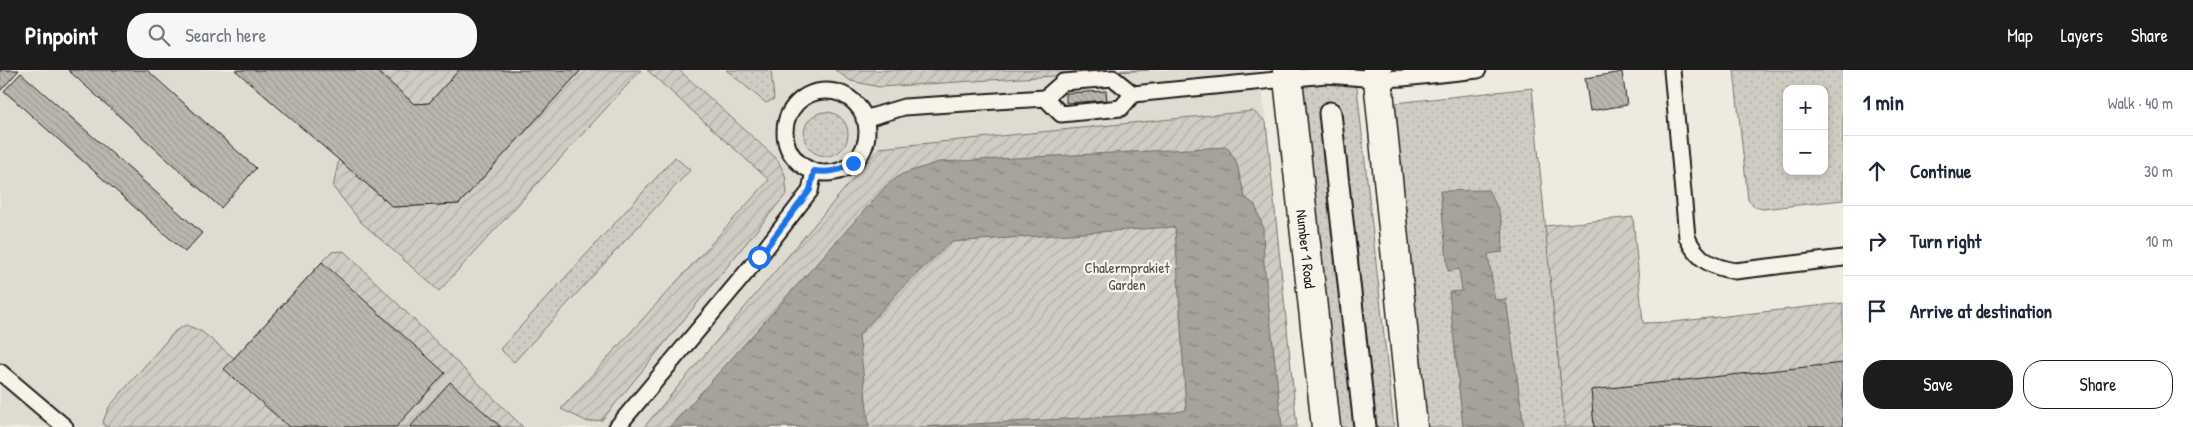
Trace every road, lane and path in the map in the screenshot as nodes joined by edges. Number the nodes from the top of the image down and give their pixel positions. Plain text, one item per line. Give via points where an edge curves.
1 (1478, 70) edge
2 (1672, 70) edge
3 (1287, 74) edge
4 (1378, 74) edge
5 (1133, 94) junction
6 (1045, 98) junction
7 (1330, 113) dead end
8 (864, 119) junction
9 (814, 171) junction
10 (1843, 258) edge
11 (0, 372) edge
12 (65, 427) edge
13 (617, 427) edge
14 (1326, 427) edge
15 (1365, 427) edge
16 (1413, 427) edge

1 - 4 lane via 1403,78
2 - 10 lane via 1687,237 1703,261 1735,271
3 - 4 lane
3 - 5 lane
3 - 14 street, Number 1 Road
4 - 16 street
5 - 6 lane via 1113,78 1063,82
5 - 6 lane via 1121,108 1061,114
6 - 8 lane via 904,107
7 - 15 street
8 - 9 lane via 866,140 853,163 828,173
8 - 9 lane via 854,102 829,92 816,92 794,107 785,131 787,145 802,166
9 - 13 lane via 810,190 759,257
11 - 12 lane

